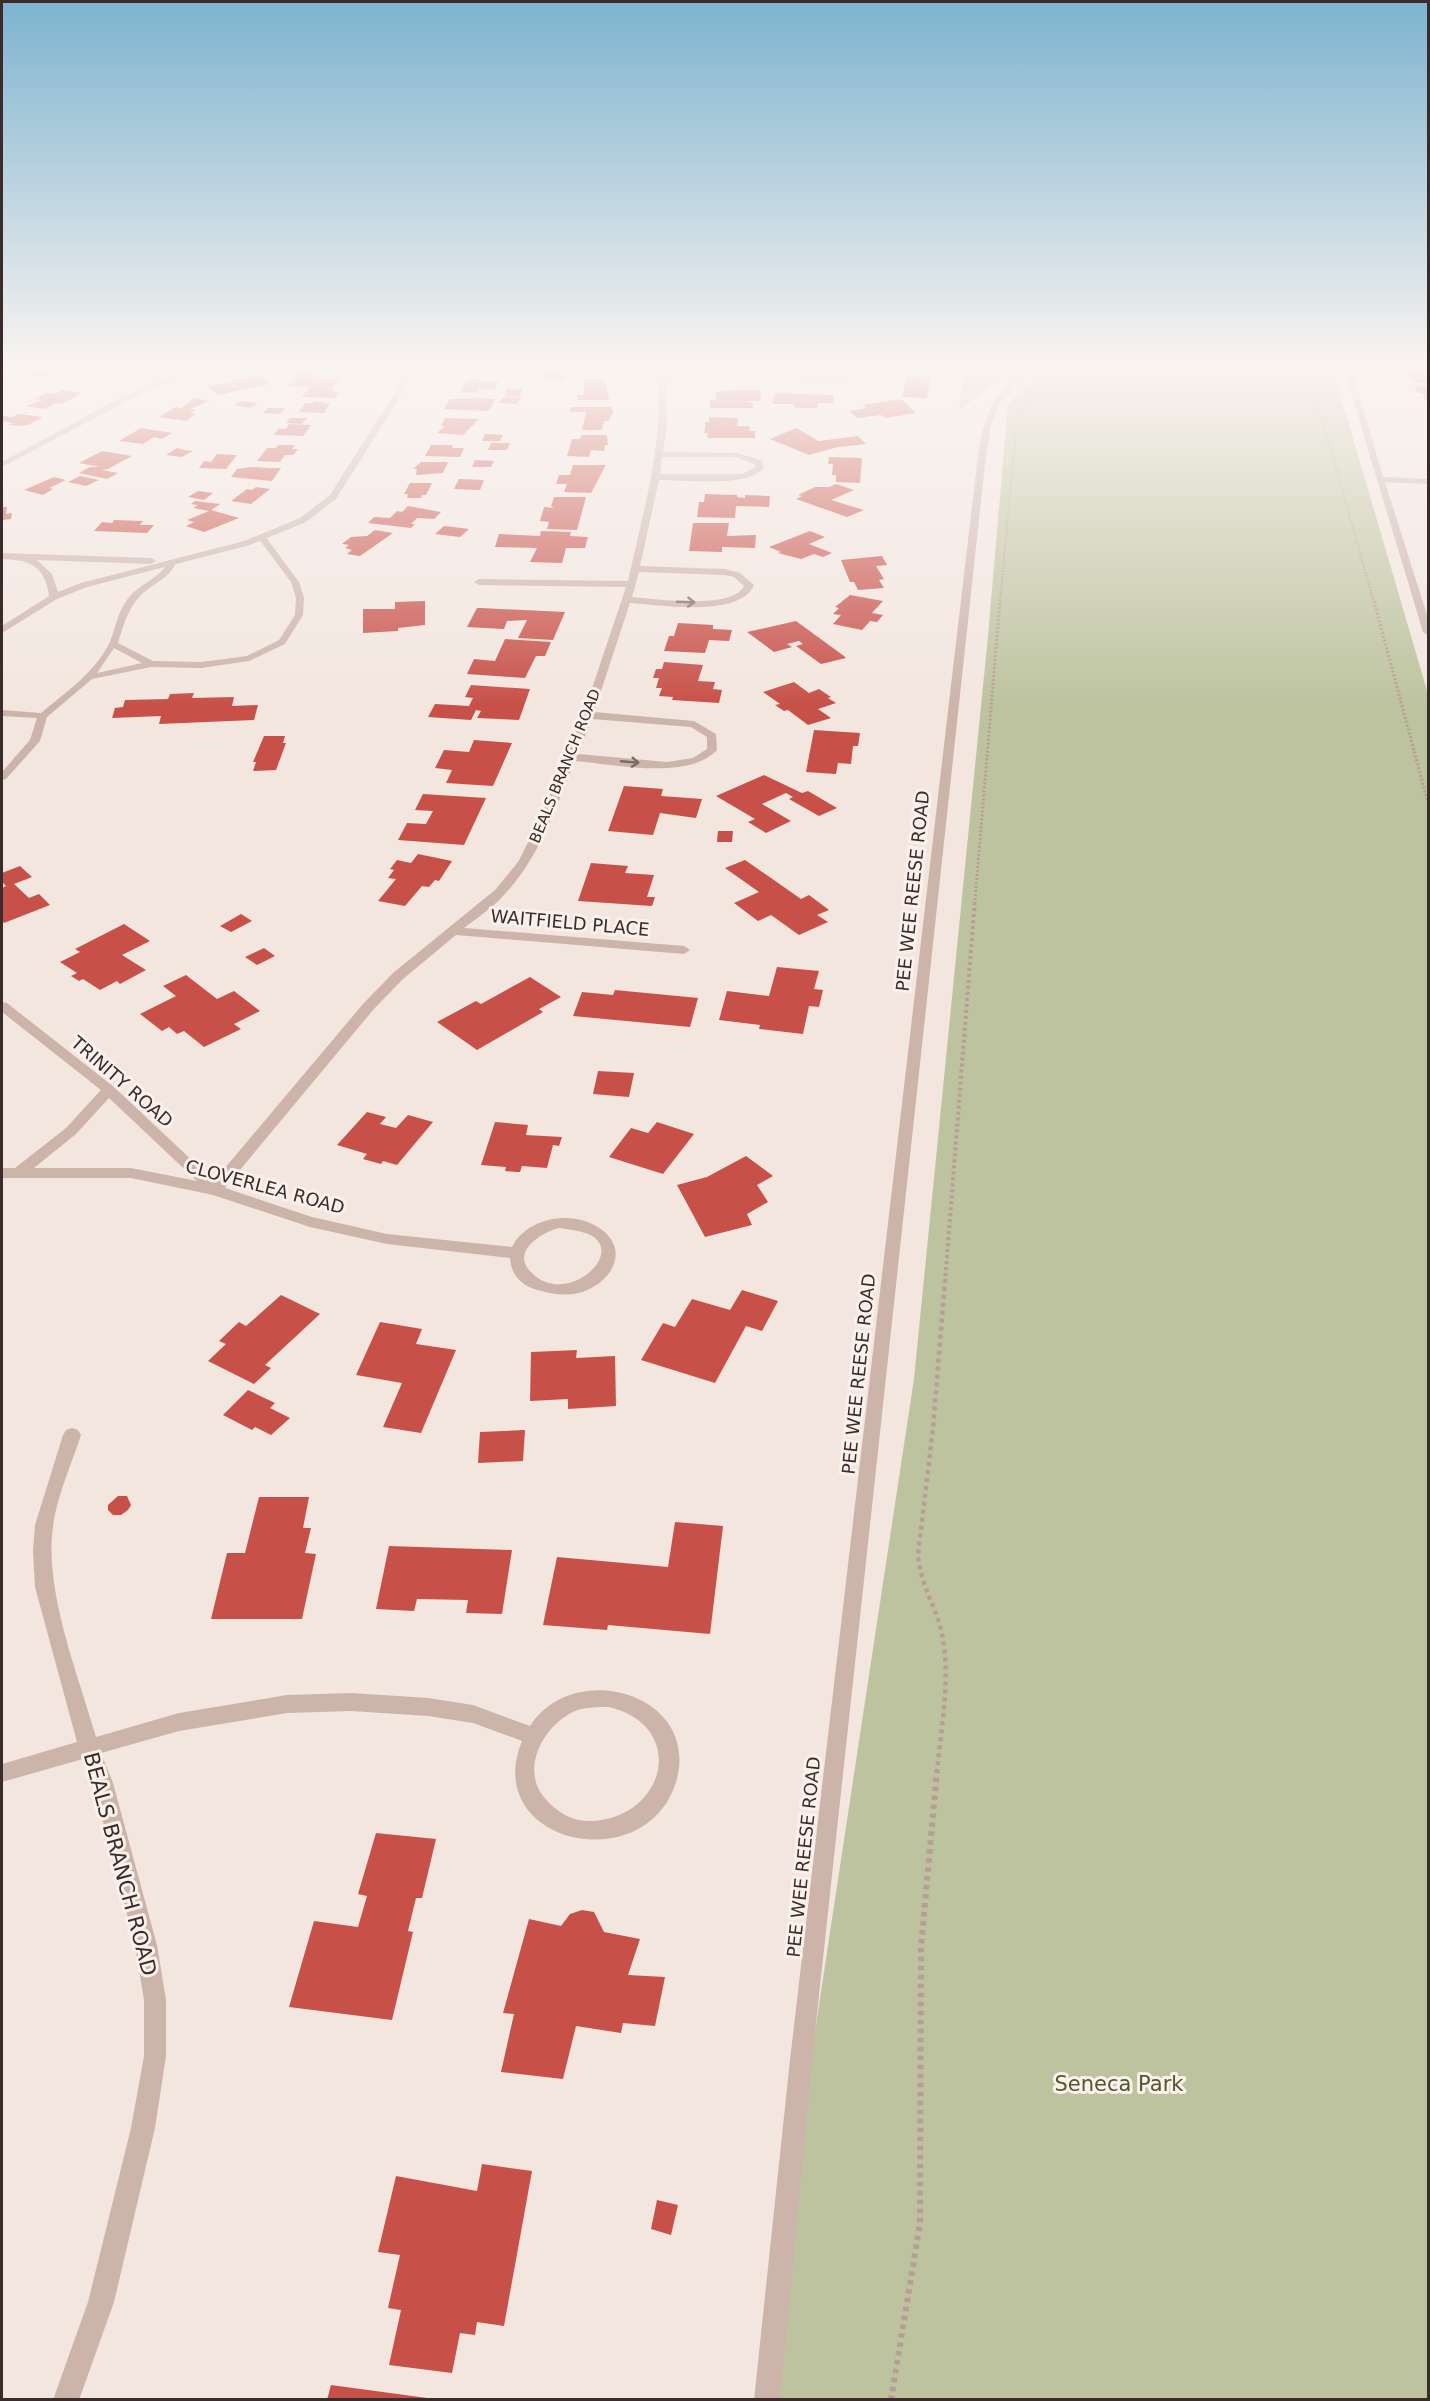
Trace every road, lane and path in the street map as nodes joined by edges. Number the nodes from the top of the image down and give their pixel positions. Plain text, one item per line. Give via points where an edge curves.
1 (342, 482) edge
2 (654, 482) edge
3 (979, 482) edge
4 (1011, 482) edge
5 (1341, 482) edge
6 (1381, 482) edge
7 (262, 538) junction
8 (2, 556) edge
9 (20, 557) junction
10 (172, 562) junction
11 (635, 570) junction
12 (479, 582) dead end
13 (632, 584) junction
14 (54, 597) junction
15 (627, 600) junction
16 (2, 630) edge
17 (1428, 632) edge
18 (112, 644) junction
19 (151, 663) junction
20 (89, 677) junction
21 (2, 713) edge
22 (588, 715) junction
23 (43, 716) junction
24 (572, 757) junction
25 (2, 777) edge
26 (1428, 803) edge
27 (452, 931) junction
28 (684, 950) dead end
29 (2, 1006) edge
30 (109, 1090) junction
31 (21, 1171) junction
32 (2, 1173) edge
33 (215, 1190) junction
34 (517, 1253) junction
35 (72, 1435) dead end
36 (533, 1736) junction
37 (89, 1748) junction
38 (2, 1773) edge
39 (66, 2400) edge
40 (767, 2400) edge
41 (891, 2400) edge

1 - 7 street via 333,497 303,520
2 - 11 street, BEALS BRANCH ROAD
3 - 40 street, PEE WEE REESE ROAD via 801,2060
4 - 41 path via 933,1428 918,1555 920,1576 942,1634 946,1676 921,1947 920,2223
5 - 26 path
6 - 17 street
7 - 10 street
7 - 19 lane via 295,582 300,598 299,615 282,642 249,658 201,666
8 - 9 street
9 - 10 street
9 - 14 street via 42,567 52,579
10 - 14 street
10 - 18 lane via 166,573 143,589 123,611
11 - 13 street, BEALS BRANCH ROAD
15 -> 11 street via 722,602 739,598 749,585 737,575 725,572
12 - 13 street
13 - 15 street, BEALS BRANCH ROAD
14 - 16 street
15 - 22 street, BEALS BRANCH ROAD
18 - 19 lane
18 - 20 lane
19 - 20 lane
20 - 23 lane
21 - 23 lane
22 - 24 street, BEALS BRANCH ROAD
24 -> 22 street via 667,765 696,762 712,750 712,736 694,724
23 - 25 lane via 35,741
24 - 27 street, BEALS BRANCH ROAD via 523,863 500,893
27 - 28 street, WAITFIELD PLACE
27 - 33 street, BEALS BRANCH ROAD via 368,1007
29 - 30 street, TRINITY ROAD
30 - 31 street via 71,1131
30 - 33 street, TRINITY ROAD
31 - 32 street, CLOVERLEA ROAD
31 - 33 street, CLOVERLEA ROAD via 131,1173
33 - 34 street, CLOVERLEA ROAD via 310,1222 387,1239
34 - 34 street via 517,1264 526,1278 544,1288 560,1290 576,1288 601,1275 611,1253 600,1233 574,1223 559,1223 531,1233
35 - 37 street, BEALS BRANCH ROAD via 44,1525 42,1551 44,1587
36 - 36 street via 524,1758 525,1781 534,1803 551,1820 573,1829 599,1832 624,1826 646,1812 662,1794 669,1773 670,1751 649,1715 631,1704 609,1698 576,1702 546,1719
36 - 37 street via 473,1714 351,1702 287,1704 179,1722
37 - 38 street
37 - 39 street, BEALS BRANCH ROAD via 103,1784 146,1945 155,2000 154,2056 143,2127 101,2301

